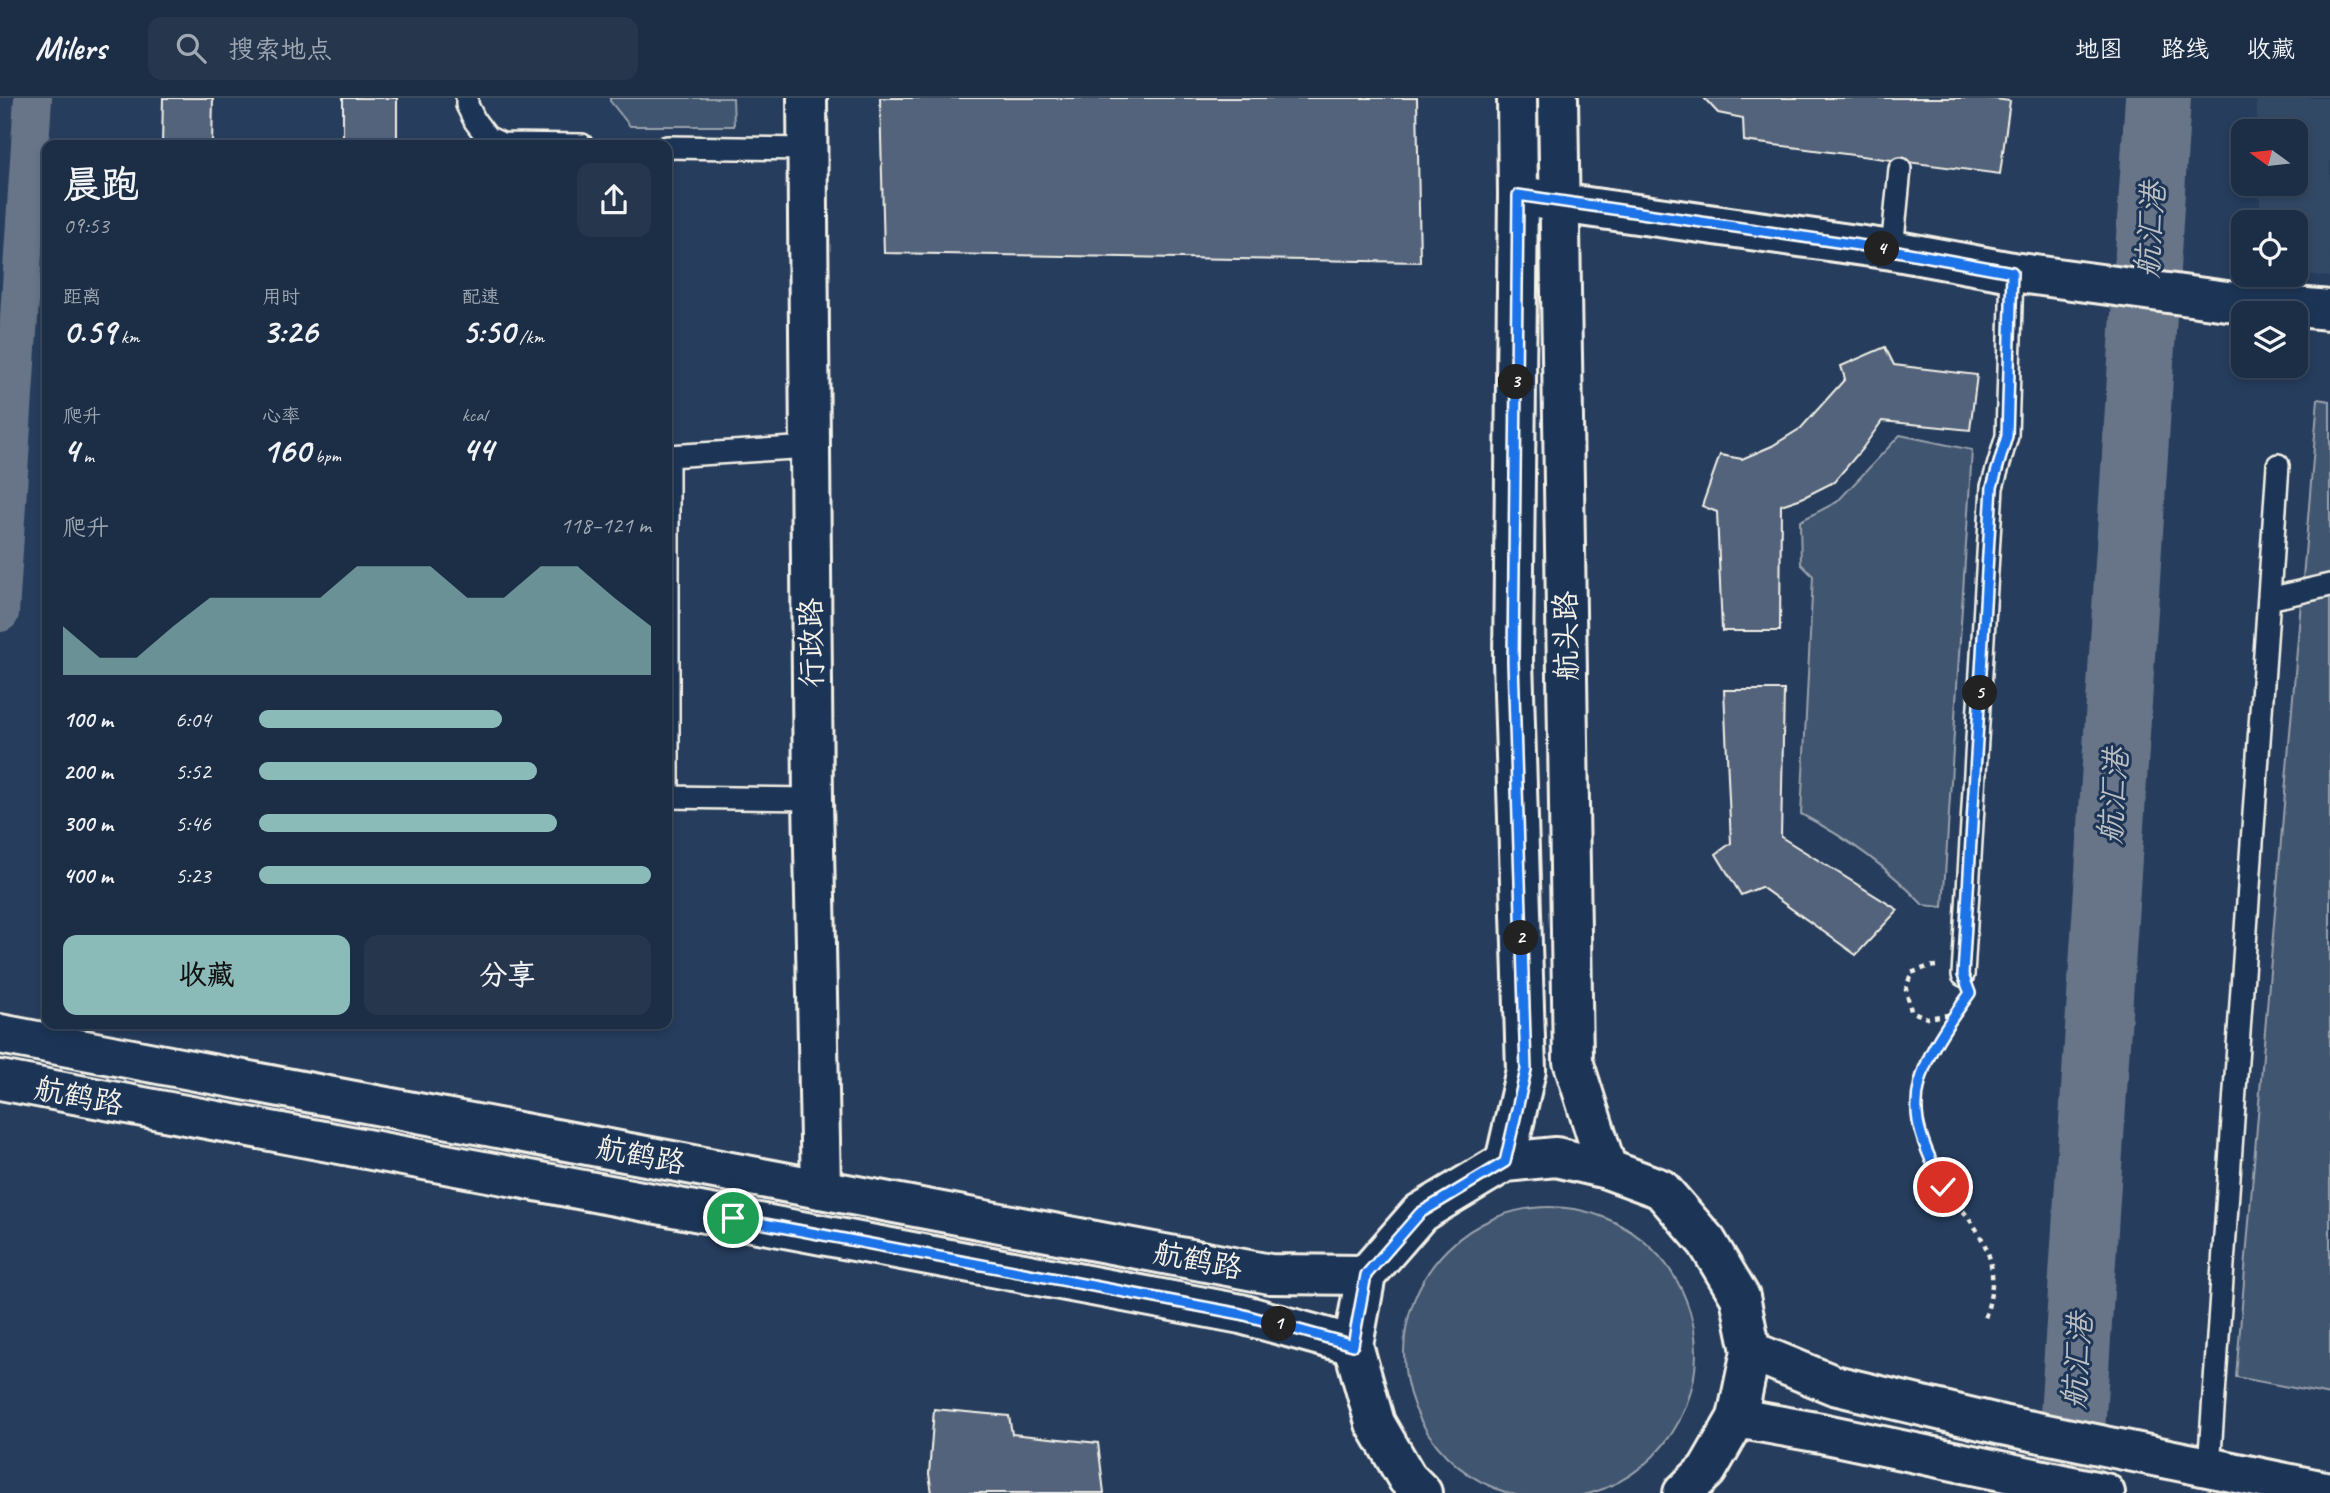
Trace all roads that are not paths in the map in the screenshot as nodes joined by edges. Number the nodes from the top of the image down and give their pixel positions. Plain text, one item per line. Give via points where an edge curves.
1 (467, 98) edge
2 (807, 98) edge
3 (1517, 98) edge
4 (1558, 98) edge
5 (493, 140) edge
6 (672, 147) edge
7 (807, 149) junction
8 (1900, 169) dead end
9 (1518, 195) junction
10 (1559, 203) junction
11 (1892, 250) junction
12 (2012, 272) junction
13 (2330, 310) edge
14 (810, 447) junction
15 (672, 456) edge
16 (2278, 465) dead end
17 (2330, 585) edge
18 (2269, 599) junction
19 (672, 797) edge
20 (813, 799) junction
21 (1963, 975) road end
22 (17, 1037) edge
23 (11, 1083) edge
24 (1505, 1162) junction
25 (1607, 1169) junction
26 (821, 1189) junction
27 (1366, 1275) junction
28 (1353, 1345) junction
29 (1751, 1352) junction
30 (1737, 1418) junction
31 (2209, 1468) junction
32 (2330, 1492) edge
33 (1422, 1493) edge
34 (1684, 1493) edge
35 (2105, 1493) edge

1 - 5 lane via 475,121
2 - 7 main road, 行政路
3 - 9 main road, 航头路
4 - 10 main road, 航头路
6 - 7 lane
7 - 14 main road, 行政路
8 - 11 lane
9 - 10 main road
9 - 24 main road, 航头路 via 1513,661 1526,1070
10 - 11 main road
10 - 25 main road, 航头路 via 1573,1061
11 - 12 main road
12 - 13 main road
12 - 21 lane via 2007,436 1992,487
14 - 15 lane
14 - 20 main road, 行政路
16 - 18 lane
17 - 18 lane
18 - 31 lane
19 - 20 lane
20 - 26 main road, 行政路
22 - 26 main road, 航鹤路
23 - 28 main road, 航鹤路 via 1241,1314
24 - 25 main road via 1556,1157
24 - 27 main road via 1420,1213
25 - 29 main road via 1661,1189 1707,1242 1740,1297
26 - 27 main road, 航鹤路 via 1270,1274
27 - 28 main road
28 - 33 main road via 1375,1423 1407,1478
29 - 30 main road
29 - 31 main road via 1834,1385
30 - 34 main road via 1707,1470
30 - 35 main road
31 - 32 main road

